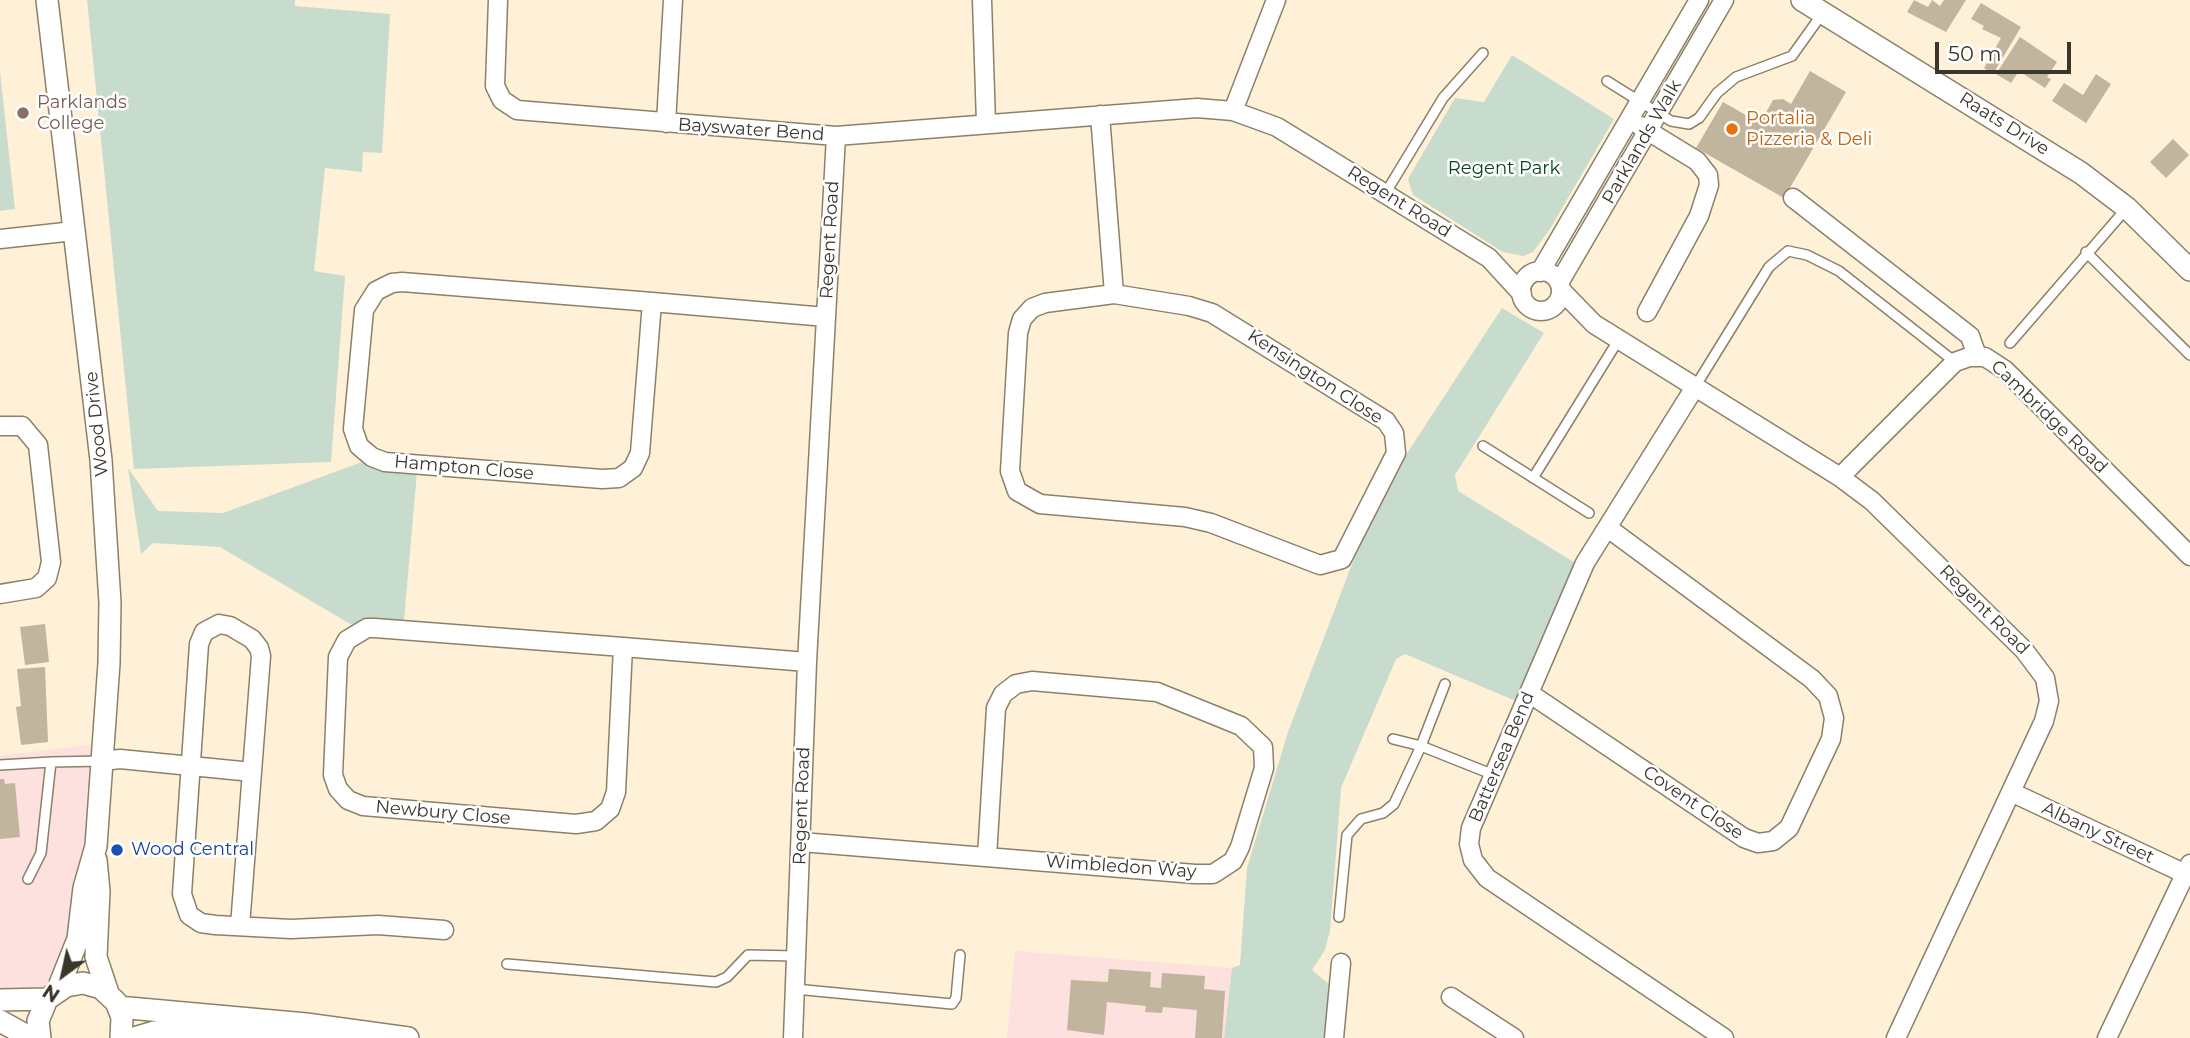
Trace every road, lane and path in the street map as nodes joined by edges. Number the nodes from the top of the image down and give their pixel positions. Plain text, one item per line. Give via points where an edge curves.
1 (47, 0) edge
2 (498, 0) edge
3 (673, 0) edge
4 (982, 0) edge
5 (1276, 0) edge
6 (1699, 0) edge
7 (1724, 0) edge
8 (1802, 0) edge
9 (1823, 13) junction
10 (1483, 53) dead end
11 (1607, 81) dead end
12 (1640, 100) junction
13 (1233, 111) junction
14 (1658, 113) junction
15 (1100, 115) junction
16 (1628, 119) junction
17 (666, 123) junction
18 (986, 123) junction
19 (1648, 131) junction
20 (836, 136) junction
21 (1385, 194) junction
22 (1793, 198) dead end
23 (2127, 208) junction
24 (74, 231) junction
25 (0, 239) edge
26 (2086, 252) junction
27 (1489, 258) junction
28 (2190, 270) edge
29 (1537, 272) junction
30 (1560, 287) junction
31 (1522, 294) junction
32 (1114, 295) junction
33 (652, 302) junction
34 (1546, 310) junction
35 (1647, 312) dead end
36 (826, 317) junction
37 (1594, 324) junction
38 (1619, 339) junction
39 (2010, 343) dead end
40 (2190, 355) edge
41 (1977, 356) junction
42 (1955, 362) junction
43 (1695, 387) junction
44 (0, 426) edge
45 (1483, 446) dead end
46 (1840, 477) junction
47 (1533, 478) junction
48 (1589, 513) dead end
49 (1608, 528) junction
50 (2190, 556) edge
51 (0, 594) edge
52 (623, 647) junction
53 (807, 662) junction
54 (1445, 684) dead end
55 (1529, 693) junction
56 (1393, 739) dead end
57 (1421, 746) junction
58 (103, 761) junction
59 (51, 762) junction
60 (0, 765) edge
61 (191, 766) junction
62 (252, 772) junction
63 (1494, 775) junction
64 (2011, 792) junction
65 (801, 842) junction
66 (95, 851) junction
67 (986, 857) junction
68 (2188, 872) edge
69 (28, 879) dead end
70 (1339, 917) dead end
71 (240, 926) junction
72 (444, 930) dead end
73 (960, 955) dead end
74 (796, 956) junction
75 (507, 964) dead end
76 (1341, 964) dead end
77 (794, 989) junction
78 (52, 994) junction
79 (1451, 997) dead end
80 (0, 1000) edge
81 (113, 1000) junction
82 (0, 1021) edge
83 (305, 1033) edge
84 (377, 1035) junction
85 (31, 1038) edge
86 (40, 1038) edge
87 (121, 1038) edge
88 (134, 1038) edge
89 (322, 1038) edge
90 (408, 1038) edge
91 (793, 1038) edge
92 (1334, 1038) edge
93 (1514, 1038) edge
94 (1724, 1038) edge
95 (1896, 1038) edge
96 (2107, 1038) edge

1 - 24 street, Wood Drive
2 - 17 street, Bayswater Bend via 495,86 509,106 525,112
3 - 17 street, Bayswater Bend
4 - 18 street
5 - 13 street
6 - 12 street, Parklands Walk
7 - 14 street, Parklands Walk
8 - 9 street, Raats Drive
9 - 14 lane via 1792,56 1736,77 1694,122 1682,124
9 - 23 street, Raats Drive via 2059,157
10 - 21 lane via 1443,98
11 - 12 lane
12 - 14 lane
12 - 16 street, Parklands Walk
13 - 15 street, Regent Road via 1197,108
13 - 21 street, Regent Road via 1277,127
14 - 19 street, Parklands Walk
15 - 18 street, Regent Road
15 - 32 street
16 - 19 street
16 - 29 street, Parklands Walk
17 - 20 street, Bayswater Bend
18 - 20 street, Regent Road
19 - 30 street, Parklands Walk
19 - 35 street via 1704,167 1709,185 1699,216
20 - 36 street, Regent Road
21 - 27 street, Regent Road
22 - 41 street via 1970,336
23 - 26 lane
23 - 28 street, Raats Drive
24 - 25 street
24 - 58 street, Wood Drive via 106,522 110,603
26 - 39 lane
26 - 40 lane
27 - 29 street, Regent Road
27 - 31 street, Regent Road
29 - 30 street via 1555,277
29 - 31 street via 1524,282
30 - 34 street via 1557,303
30 - 37 street, Regent Road
31 - 34 street via 1527,306
32 - 32 street, Kensington Close via 1045,303 1022,319 1010,471 1017,491 1040,504 1211,523 1320,565 1342,559 1396,453 1394,433 1386,421 1212,313
33 - 33 street, Hampton Close via 402,282 384,286 371,296 364,310 353,429 359,446 385,462 620,478 633,468 640,453
33 - 36 street, Hampton Close
34 - 37 street, Regent Road
36 - 53 street, Regent Road
37 - 38 street, Regent Road
38 - 43 street, Regent Road
38 - 47 lane
41 - 42 street, Cambridge Road
41 - 50 street, Cambridge Road via 1999,364
42 - 43 lane via 1839,271 1788,251 1774,259
42 - 46 street, Cambridge Road
43 - 46 street, Regent Road
43 - 49 street, Battersea Bend
44 - 51 street via 22,426 38,445 51,562 47,578 36,588
45 - 47 lane
46 - 64 street, Regent Road via 1895,521 2040,668 2048,690 2048,711
47 - 48 lane
49 - 55 street, Battersea Bend via 1585,563
49 - 55 street, Covent Close via 1812,679 1828,696 1834,718 1831,739 1789,828 1766,843 1744,838
52 - 52 street, Newbury Close via 375,628 360,631 347,639 338,657 333,775 338,789 363,806 576,824 596,821 610,808 616,792
52 - 53 street, Newbury Close
53 - 65 street, Regent Road
54 - 57 lane
55 - 63 street, Battersea Bend
56 - 57 lane
57 - 63 lane
57 - 70 lane via 1394,804 1350,828
58 - 59 lane
58 - 61 street
58 - 66 street, Wood Drive
59 - 60 lane
59 - 69 lane via 41,853
61 - 62 street
61 - 62 street via 201,638 208,628 225,624 252,639 261,652
61 - 71 street via 183,901 201,923
62 - 71 street
63 - 94 street, Battersea Bend via 1469,836 1470,853 1481,873
64 - 68 street, Albany Street
64 - 95 street, Regent Road
65 - 67 street, Wimbledon Way
65 - 74 street, Regent Road
66 - 78 street, Wood Drive via 84,888 78,939
66 - 81 street, Wood Drive via 99,891 96,957
67 - 67 street, Wimbledon Way via 1213,874 1233,861 1240,847 1264,768 1263,747 1241,726 1157,692 1032,681 1016,684 1003,694 996,708
68 - 96 street
71 - 72 street via 378,925
73 - 77 lane via 956,998 951,1004
74 - 75 lane via 748,955 716,982
74 - 77 street, Regent Road
76 - 92 street
77 - 91 street, Regent Road
78 - 80 street
78 - 81 street via 83,983
78 - 86 street, Wood Drive via 38,1021
79 - 93 street
81 - 83 street
81 - 87 street, Wood Drive via 123,1027
82 - 85 street
83 - 84 street
83 - 88 street via 170,1031
83 - 89 street
84 - 89 street
84 - 90 street

